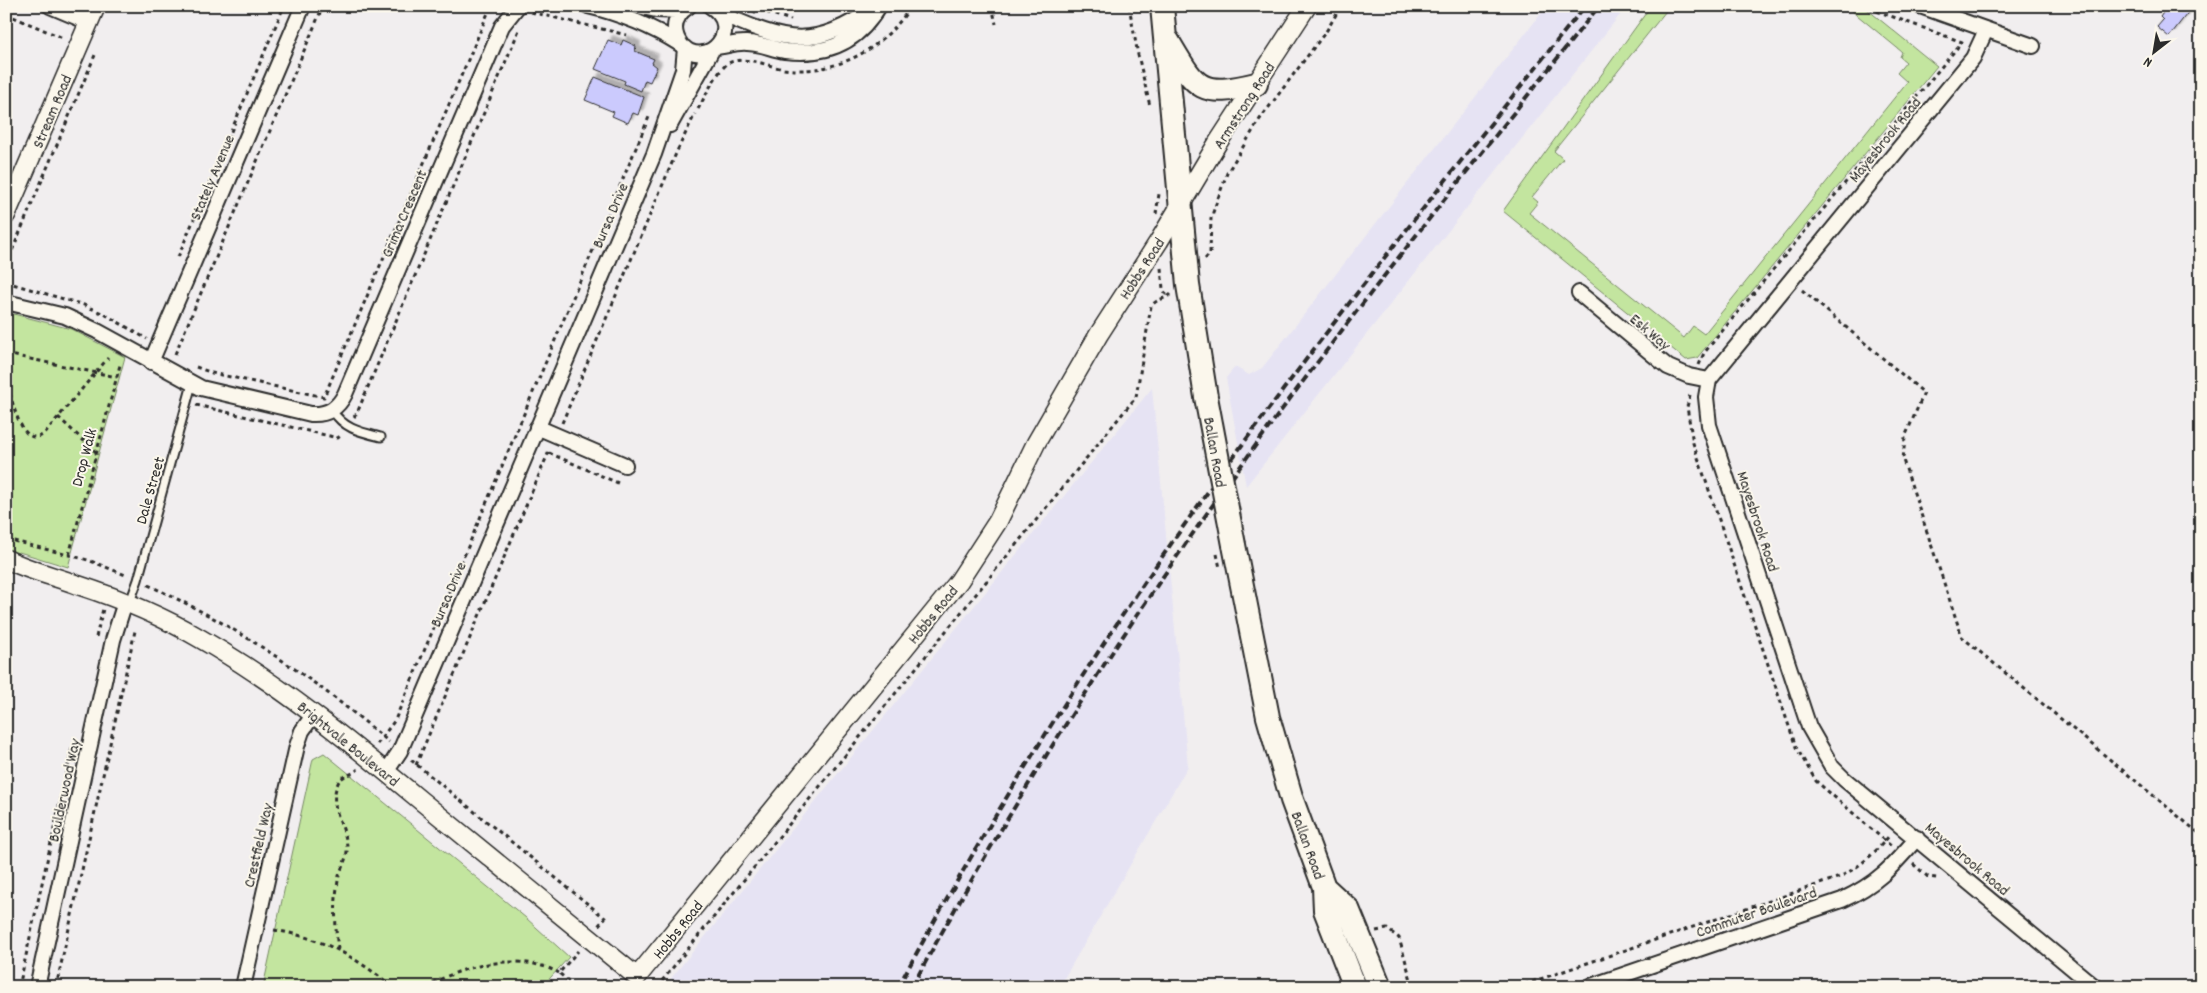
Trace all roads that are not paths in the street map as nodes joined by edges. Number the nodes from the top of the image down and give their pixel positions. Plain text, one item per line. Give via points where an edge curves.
1 (50, 6) edge
2 (303, 6) edge
3 (588, 6) edge
4 (638, 6) edge
5 (878, 6) edge
6 (1162, 6) edge
7 (1306, 6) edge
8 (1920, 6) edge
9 (512, 7) edge
10 (686, 8) edge
11 (715, 9) edge
12 (92, 14) edge
13 (1986, 30) junction
14 (1164, 34) junction
15 (682, 46) junction
16 (2033, 46) dead end
17 (714, 49) junction
18 (1256, 84) junction
19 (654, 154) junction
20 (1180, 205) junction
21 (6, 216) edge
22 (1578, 293) dead end
23 (6, 302) edge
24 (151, 362) junction
25 (1703, 379) junction
26 (192, 384) junction
27 (332, 410) junction
28 (537, 427) junction
29 (380, 437) dead end
30 (625, 465) dead end
31 (6, 559) edge
32 (6, 566) edge
33 (25, 568) junction
34 (127, 603) junction
35 (314, 714) junction
36 (386, 772) junction
37 (1917, 838) junction
38 (1324, 886) junction
39 (633, 982) edge
40 (37, 987) edge
41 (243, 987) edge
42 (1355, 987) edge
43 (1380, 987) edge
44 (1588, 987) edge
45 (2095, 987) edge

1 - 12 street
2 - 24 street, Stately Avenue
3 - 15 street via 653,27
4 - 10 street via 656,10
5 - 11 street via 849,26 812,38 774,35
5 - 17 street via 870,23 861,32 825,50 783,51 746,43
6 - 14 main road, Ballan Road
7 - 18 street, Armstrong Road
8 - 13 street
9 - 27 street, Grima Crescent via 345,394
10 - 15 street, Bursa Drive via 675,30
11 - 17 street, Bursa Drive via 725,27 721,41
12 - 21 street, Stream Road
13 - 16 street
13 - 25 street, Mayesbrook Road via 1973,58 1790,281
14 - 18 main road via 1188,76 1198,84 1219,91
14 - 20 main road, Ballan Road
15 - 17 street via 701,53
15 - 19 street, Bursa Drive via 683,70
17 - 19 street, Bursa Drive
18 - 20 street, Armstrong Road
19 - 28 street, Bursa Drive
20 - 38 main road, Ballan Road, bridge via 1206,397 1268,717 1292,800
20 - 39 street, Hobbs Road via 1068,387 998,521 960,581
22 - 25 street, Esk Way via 1668,367
23 - 24 street via 65,316
24 - 26 street
25 - 37 street, Mayesbrook Road via 1709,425 1810,727 1832,767
26 - 27 street via 312,414 325,414
26 - 34 lane, Dale Street via 138,580
27 - 29 lane via 338,420 351,430
28 - 30 street
28 - 36 street, Bursa Drive via 400,751
31 - 33 street, Brightvale Boulevard
32 - 33 street, Brightvale Boulevard
33 - 34 street, Brightvale Boulevard
34 - 35 street, Brightvale Boulevard via 200,638 250,668
34 - 40 street, Boulderwood Way via 114,640
35 - 36 street, Brightvale Boulevard
35 - 41 street, Crestfield Way via 297,746
36 - 39 street, Brightvale Boulevard
37 - 44 street, Commuter Boulevard via 1866,889 1842,900
37 - 45 street, Mayesbrook Road
38 - 42 main road, Ballan Road via 1325,910
38 - 43 main road, Ballan Road via 1348,909

